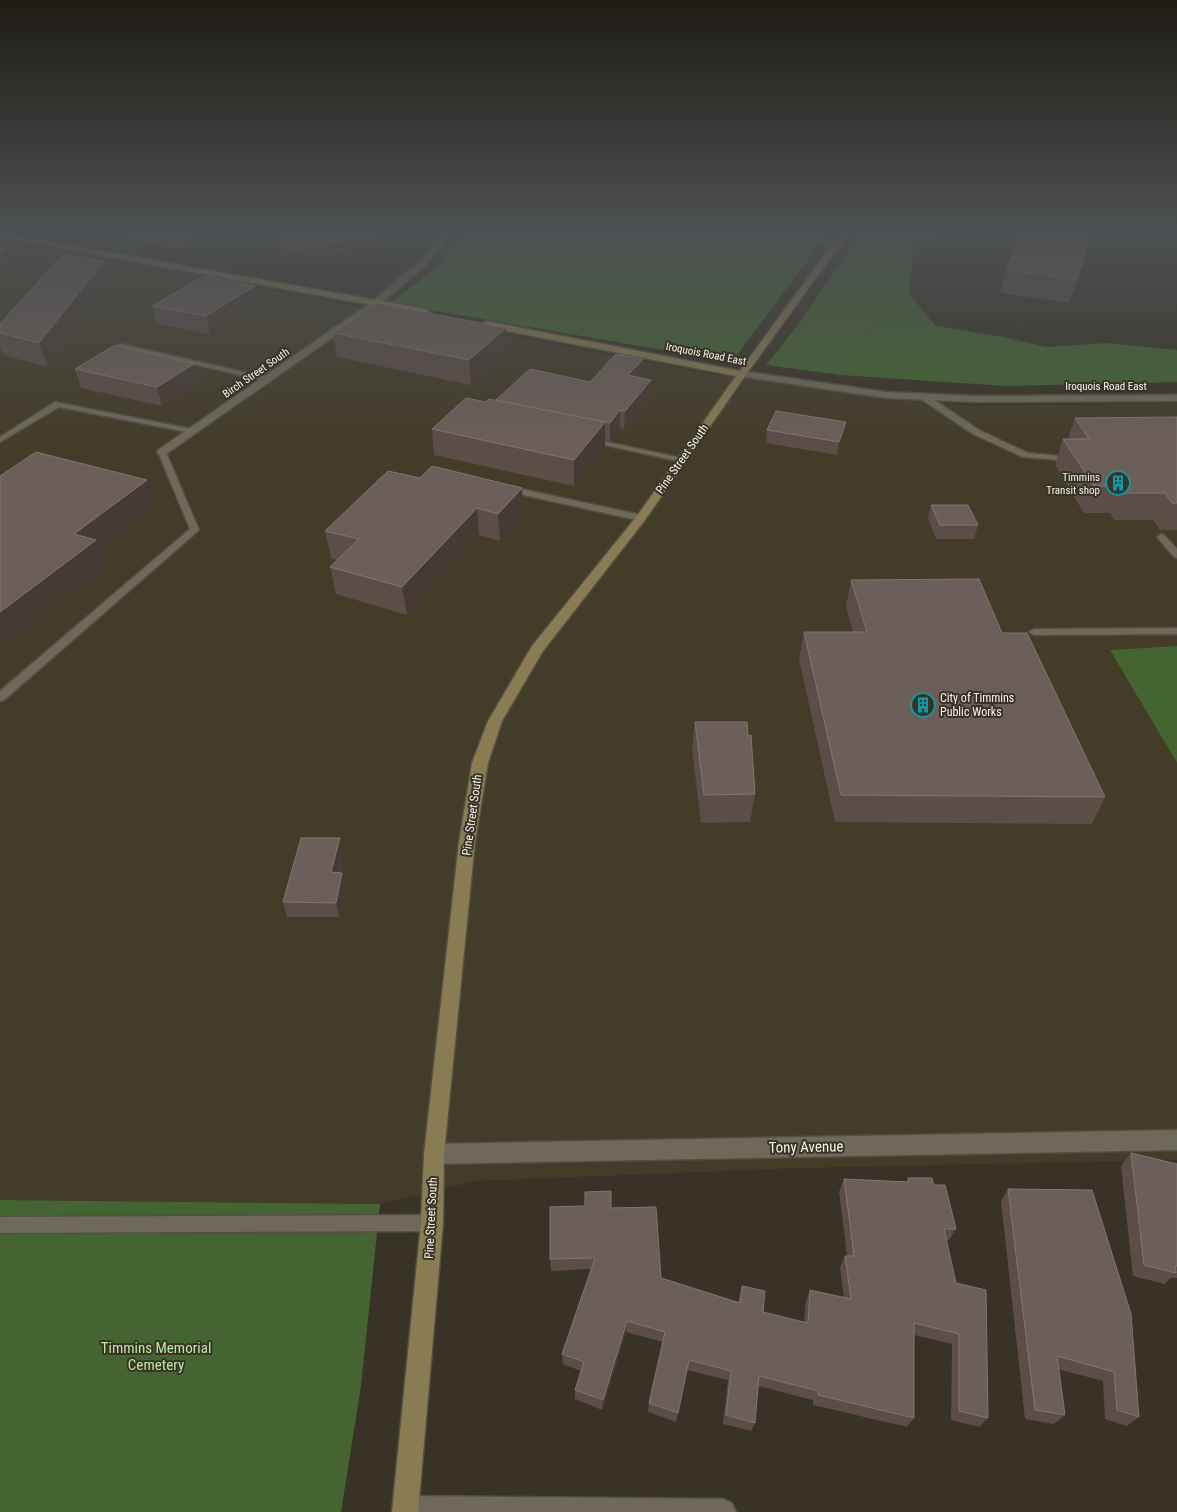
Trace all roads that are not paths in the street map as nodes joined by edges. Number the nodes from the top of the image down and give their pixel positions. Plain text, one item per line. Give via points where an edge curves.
1 (368, 302) edge
2 (795, 302) edge
3 (376, 303) junction
4 (434, 314) edge
5 (472, 322) edge
6 (121, 346) edge
7 (742, 374) junction
8 (266, 379) junction
9 (924, 397) junction
10 (1177, 398) edge
11 (192, 431) junction
12 (0, 440) edge
13 (586, 440) edge
14 (162, 452) joint
15 (1060, 458) dead end
16 (682, 460) junction
17 (495, 486) edge
18 (641, 518) junction
19 (1161, 537) dead end
20 (1177, 555) edge
21 (1177, 631) edge
22 (1034, 632) dead end
23 (0, 697) edge
24 (1177, 1140) edge
25 (434, 1154) junction
26 (432, 1223) junction
27 (0, 1225) edge
28 (405, 1511) edge
29 (723, 1512) edge

1 - 3 street
2 - 7 street, Pine Street South
3 - 4 street
3 - 8 street, Birch Street South
5 - 7 street, Iroquois Road East
6 - 8 lane
7 - 9 street, Iroquois Road East via 886,395
7 - 16 street, Pine Street South
8 - 11 street, Birch Street South
9 - 10 street, Iroquois Road East via 975,400
9 - 15 lane via 976,432 1026,455
11 - 12 lane via 58,404
11 - 14 street, Birch Street South
13 - 16 lane
14 - 23 lane via 195,530
16 - 18 street, Pine Street South
17 - 18 lane
18 - 25 street, Pine Street South via 537,649 495,722 480,763 467,842
19 - 20 lane
21 - 22 lane
24 - 25 street, Tony Avenue
25 - 26 street, Pine Street South
26 - 27 lane
26 - 28 street, Pine Street South
28 - 29 street

